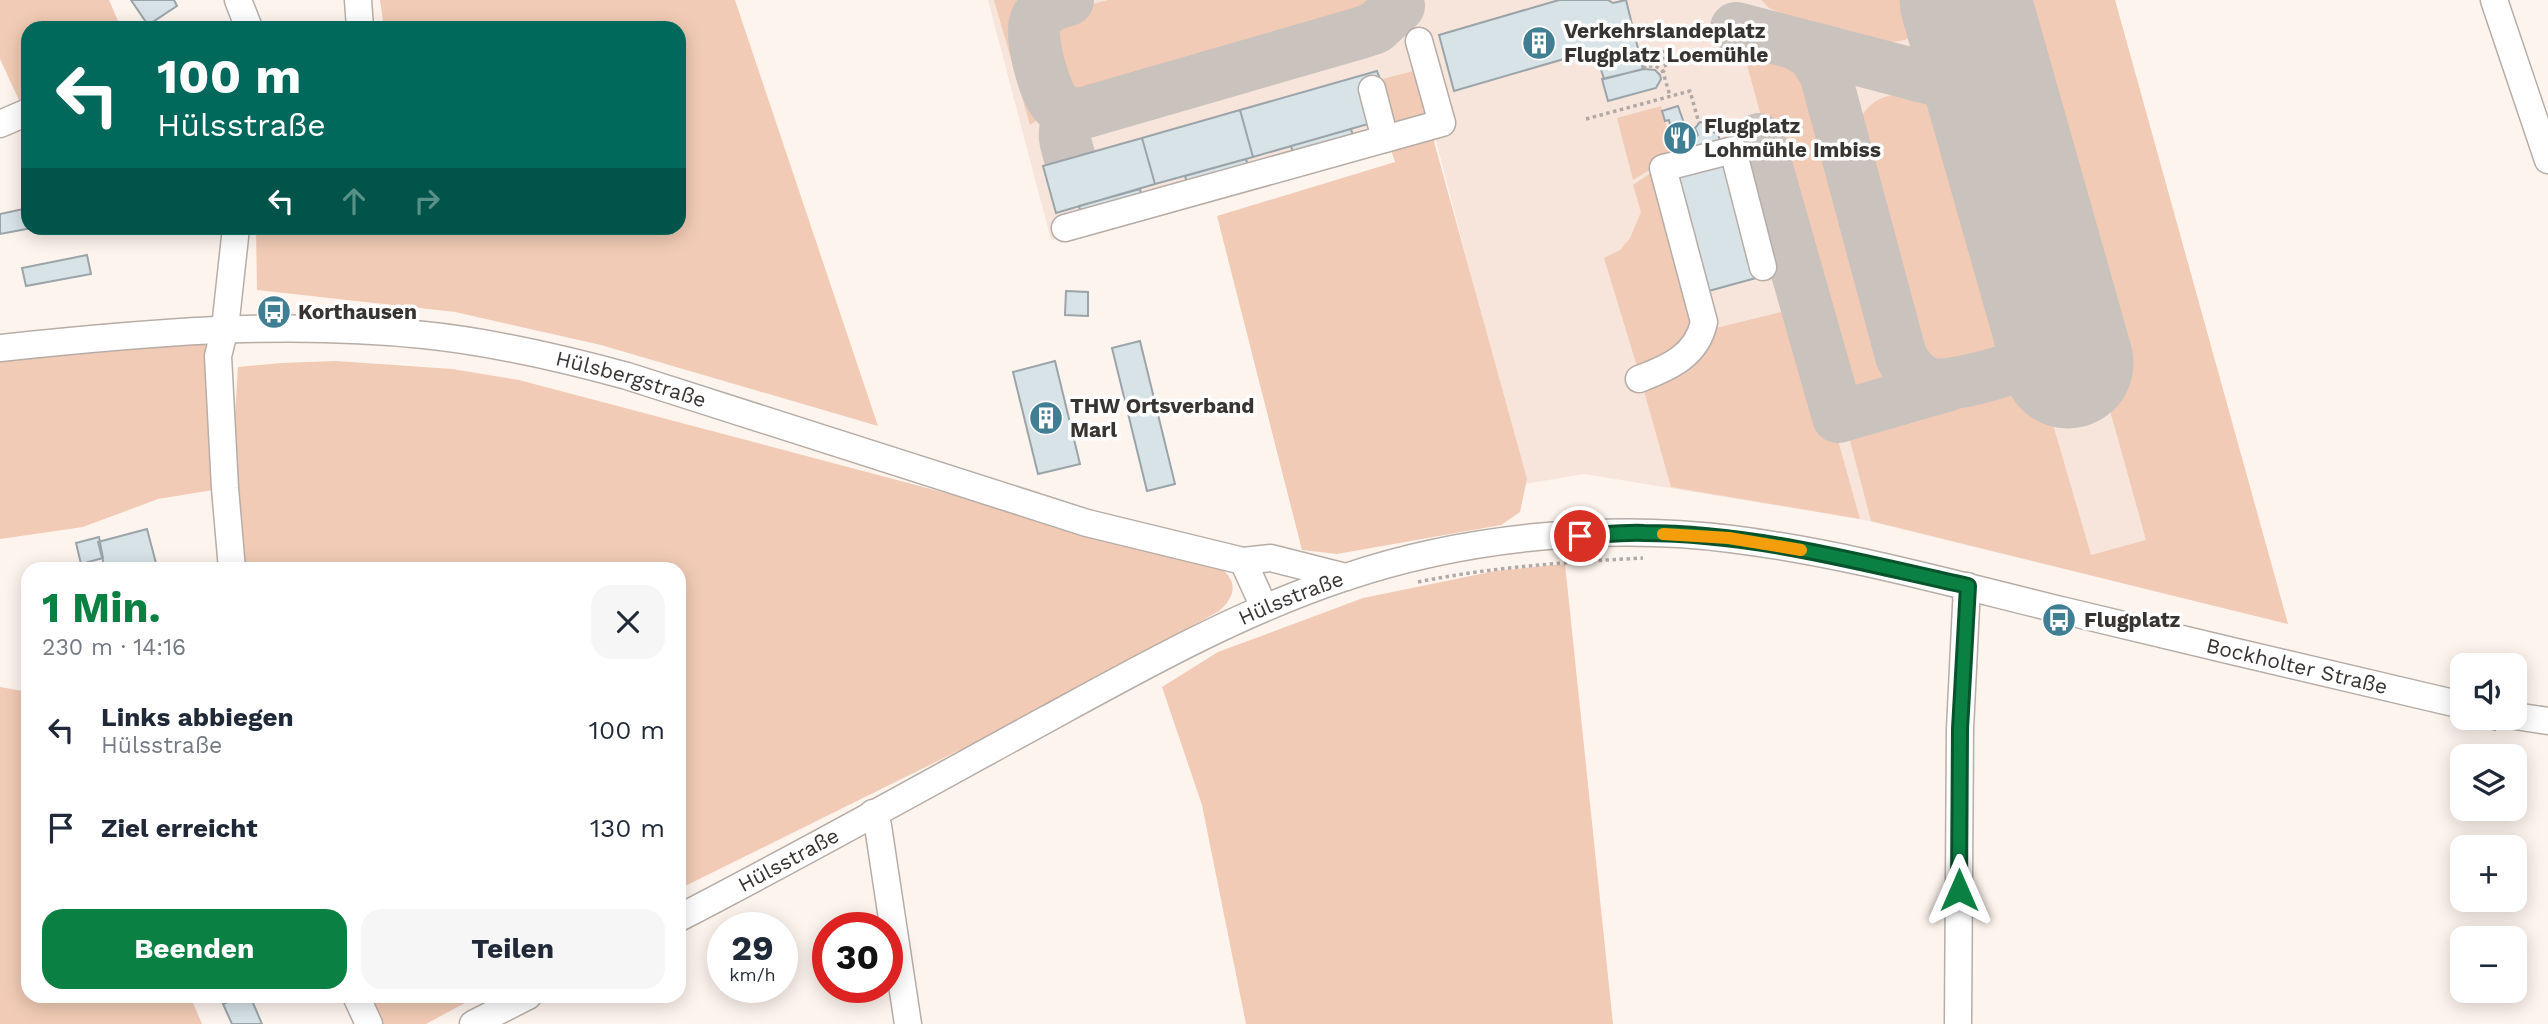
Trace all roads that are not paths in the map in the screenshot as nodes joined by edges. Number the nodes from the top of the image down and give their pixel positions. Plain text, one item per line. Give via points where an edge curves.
1 (238, 0) edge
2 (358, 0) edge
3 (2494, 0) edge
4 (246, 21) edge
5 (360, 21) edge
6 (1419, 41) dead end
7 (1371, 89) dead end
8 (21, 115) edge
9 (0, 124) edge
10 (1385, 139) junction
11 (2548, 160) edge
12 (1065, 228) dead end
13 (235, 235) edge
14 (1763, 267) dead end
15 (225, 328) junction
16 (0, 348) edge
17 (1639, 379) dead end
18 (1243, 561) junction
19 (231, 562) edge
20 (1346, 577) junction
21 (1968, 586) junction
22 (1264, 607) junction
23 (2450, 702) edge
24 (2527, 718) edge
25 (2548, 721) edge
26 (873, 813) junction
27 (686, 914) edge
28 (359, 1003) edge
29 (514, 1003) edge
30 (369, 1024) edge
31 (473, 1024) edge
32 (908, 1024) edge
33 (1958, 1024) edge

1 - 4 street
2 - 5 street
3 - 11 street
6 - 10 street via 1442,123
7 - 10 street
8 - 9 street
10 - 12 street
13 - 15 street
14 - 17 street via 1733,150 1663,168 1704,322 1693,347 1681,360
15 - 16 street, Hülsbergstraße
15 - 18 street, Hülsbergstraße via 426,335 559,358 1087,523
15 - 19 street via 218,356
18 - 20 street, Hülsbergstraße via 1271,558
18 - 22 street
20 - 21 street, Hülsstraße via 1472,546 1557,536 1645,533 1729,538
20 - 22 street, Hülsstraße
21 - 23 street, Bockholter Straße
21 - 33 street via 1960,729
22 - 26 street, Hülsstraße via 1195,639
24 - 25 street
26 - 27 street, Hülsstraße
26 - 32 street
28 - 30 street
29 - 31 street

